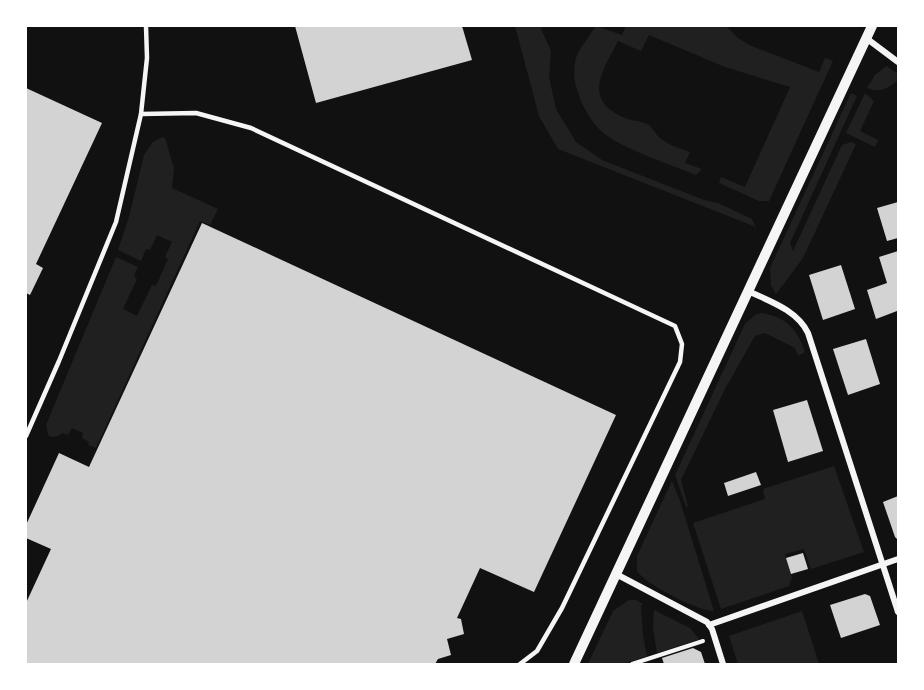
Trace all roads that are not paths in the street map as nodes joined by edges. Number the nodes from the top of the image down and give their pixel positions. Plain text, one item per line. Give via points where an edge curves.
1 (146, 26) edge
2 (872, 26) edge
3 (866, 38) junction
4 (898, 62) edge
5 (141, 114) junction
6 (748, 291) junction
7 (26, 436) edge
8 (898, 559) edge
9 (883, 564) junction
10 (616, 574) junction
11 (898, 612) edge
12 (709, 624) junction
13 (520, 664) edge
14 (574, 664) edge
15 (723, 664) edge

1 - 5 lane
2 - 3 street
3 - 4 street
3 - 6 street
5 - 7 lane via 116,222
5 - 13 lane via 196,113 251,128 675,326 682,344 680,362 562,608 537,651
6 - 9 street via 789,312 805,328
6 - 10 street
8 - 9 street
9 - 11 street
9 - 12 street
10 - 12 street
10 - 14 street
12 - 15 street

